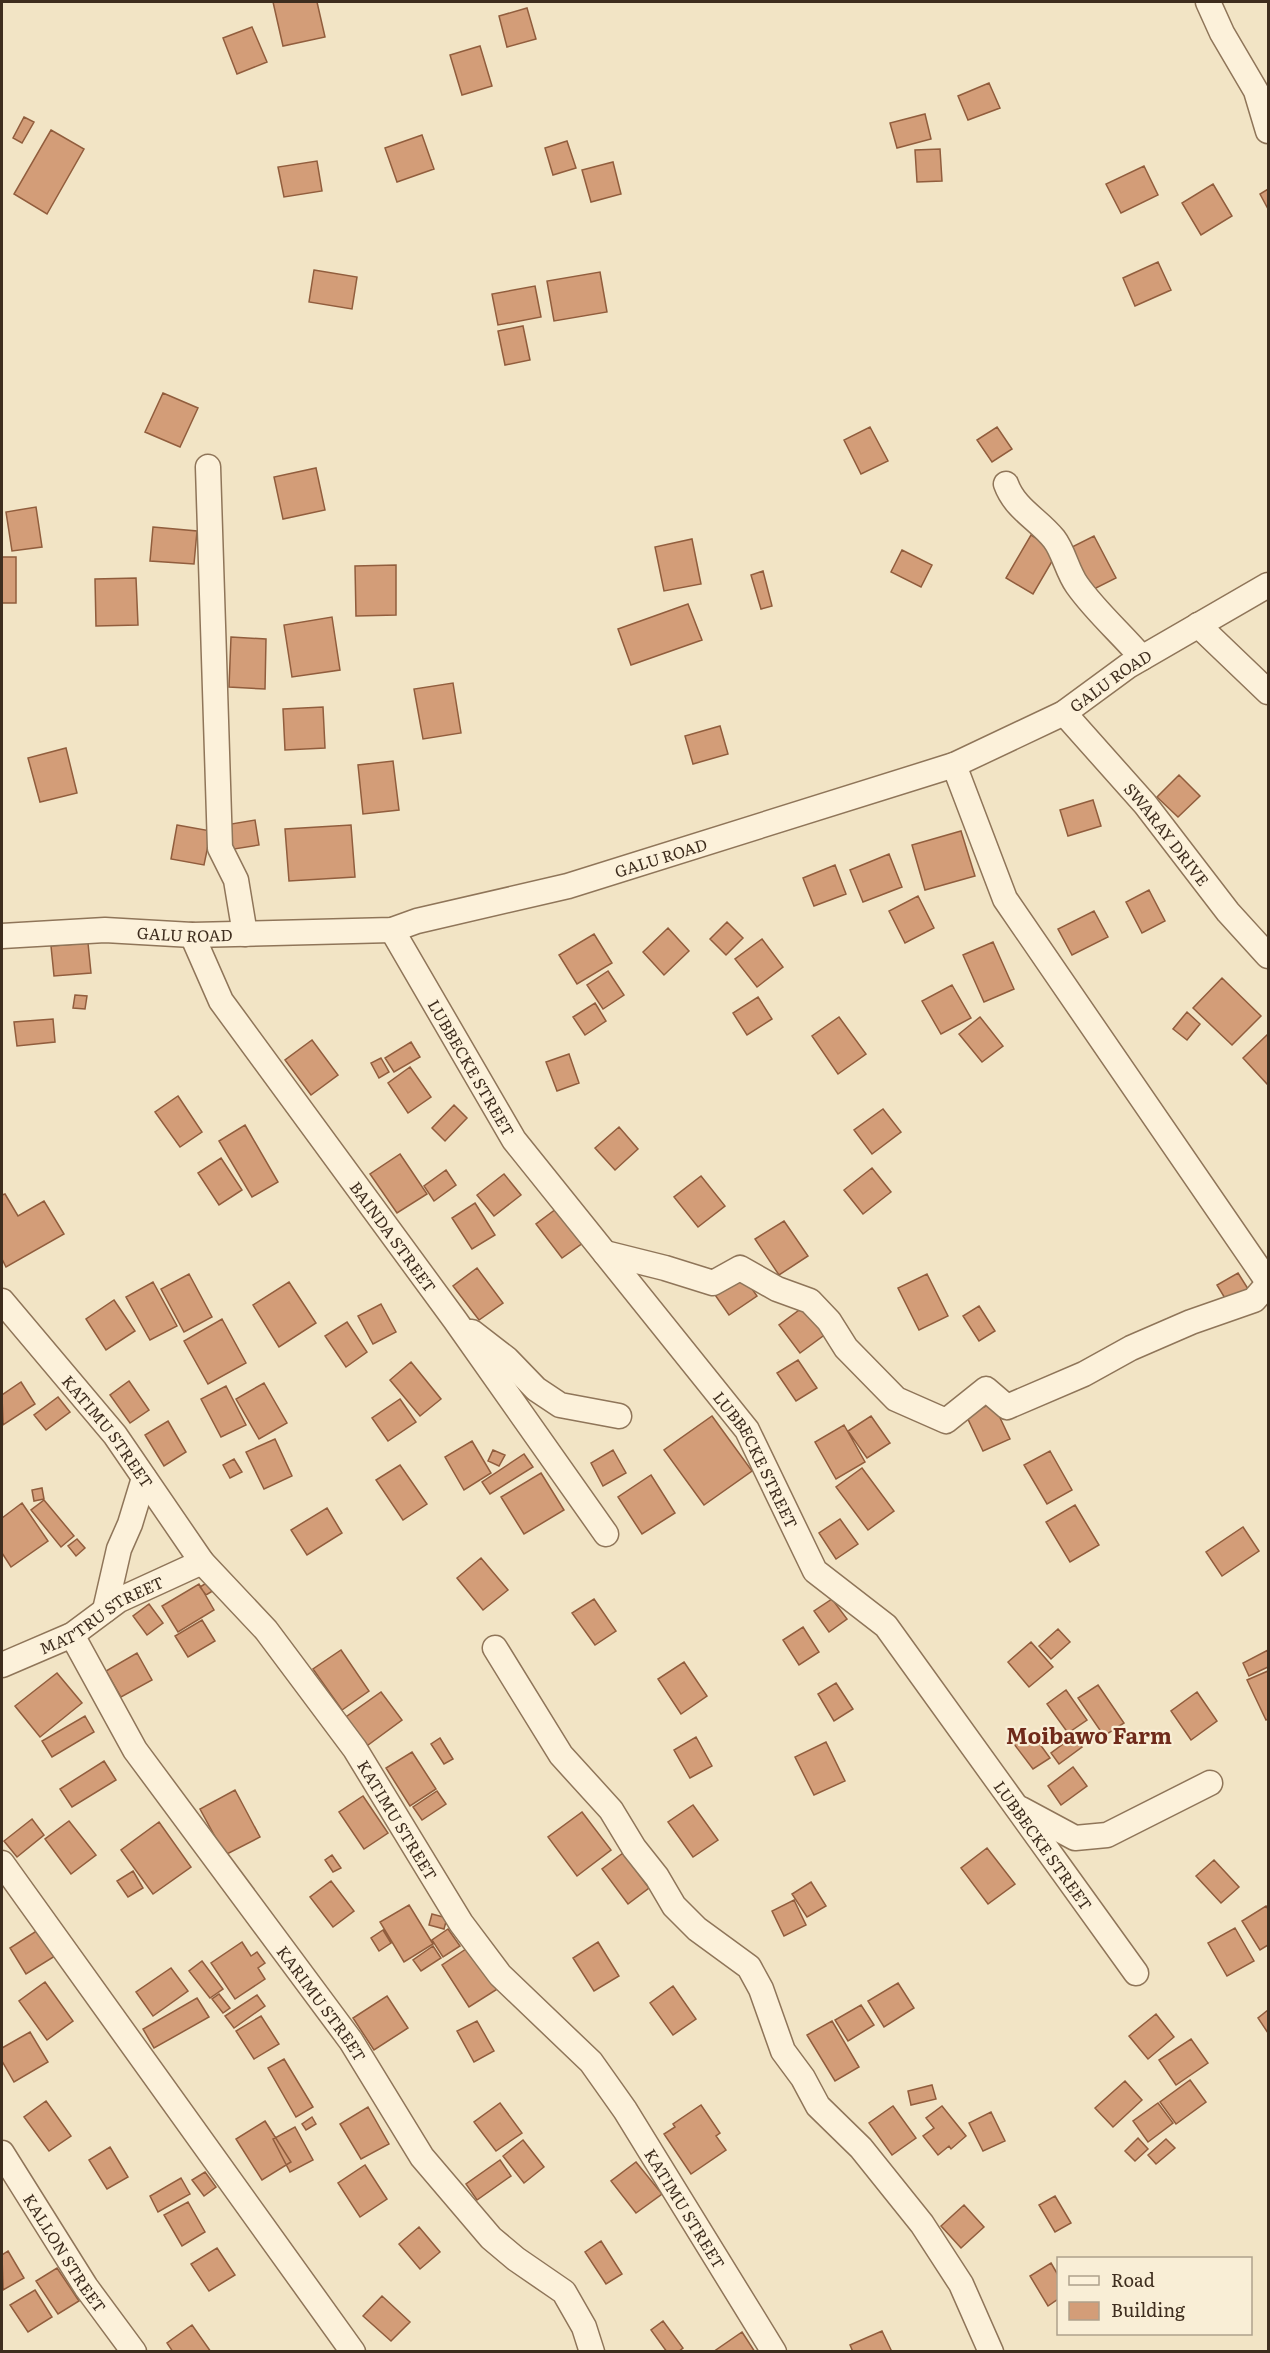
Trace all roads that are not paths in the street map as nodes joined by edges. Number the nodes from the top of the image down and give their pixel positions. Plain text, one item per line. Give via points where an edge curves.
1 (1208, 2) edge
2 (1269, 131) edge
3 (208, 467) dead end
4 (1006, 484) dead end
5 (1269, 585) edge
6 (1198, 625) junction
7 (1142, 658) junction
8 (1269, 692) edge
9 (1064, 713) junction
10 (954, 765) junction
11 (392, 930) junction
12 (245, 934) junction
13 (192, 935) junction
14 (2, 936) edge
15 (1269, 957) edge
16 (605, 1253) junction
17 (1269, 1283) edge
18 (2, 1301) edge
19 (456, 1320) junction
20 (620, 1416) dead end
21 (144, 1478) junction
22 (606, 1534) dead end
23 (202, 1562) junction
24 (105, 1610) junction
25 (72, 1635) junction
26 (495, 1648) dead end
27 (2, 1665) edge
28 (1210, 1784) dead end
29 (1016, 1807) junction
30 (2, 1863) edge
31 (1136, 1973) dead end
32 (2, 2154) edge
33 (134, 2352) edge
34 (353, 2352) edge
35 (592, 2352) edge
36 (774, 2352) edge
37 (992, 2352) edge

1 - 2 street via 1256,91
3 - 12 street via 220,848 236,880
4 - 7 street via 1011,498 1055,540 1070,576 1088,601
5 - 6 street, GALU ROAD
6 - 7 street, GALU ROAD
6 - 8 street
7 - 9 street, GALU ROAD
9 - 10 street, GALU ROAD
9 - 15 street, SWARAY DRIVE via 1145,804 1228,912
10 - 11 street, GALU ROAD via 568,886
10 - 17 street via 1005,899
11 - 12 street, GALU ROAD
11 - 16 street, LUBBECKE STREET via 514,1140
12 - 13 street, GALU ROAD
13 - 14 street, GALU ROAD via 105,930
13 - 19 street, BAINDA STREET via 221,1001
16 - 17 street via 713,1283 740,1268 777,1289 810,1301 846,1348 896,1399 946,1421 986,1389 1007,1407 1023,1402 1141,1344 1254,1300
16 - 29 street, LUBBECKE STREET via 747,1430 815,1571 886,1626
18 - 21 street, KATIMU STREET via 115,1435
19 - 20 street via 560,1405
19 - 22 street, BAINDA STREET
21 - 23 street, KATIMU STREET
21 - 24 street via 119,1549
23 - 24 street, MATTRU STREET
23 - 36 street, KATIMU STREET via 266,1630 355,1749 461,1923 500,1975 591,2062 625,2110
24 - 25 street, MATTRU STREET
25 - 27 street, MATTRU STREET
25 - 35 street, KARIMU STREET via 135,1750 351,2041 422,2157 491,2238 564,2292 584,2327
26 - 37 street via 561,1755 611,1810 674,1906 697,1929 749,1967 783,2051 818,2106 861,2148 922,2224 961,2284
28 - 29 street via 1107,1835 1075,1838
29 - 31 street, LUBBECKE STREET
30 - 34 street
32 - 33 street, KALLON STREET via 86,2288

